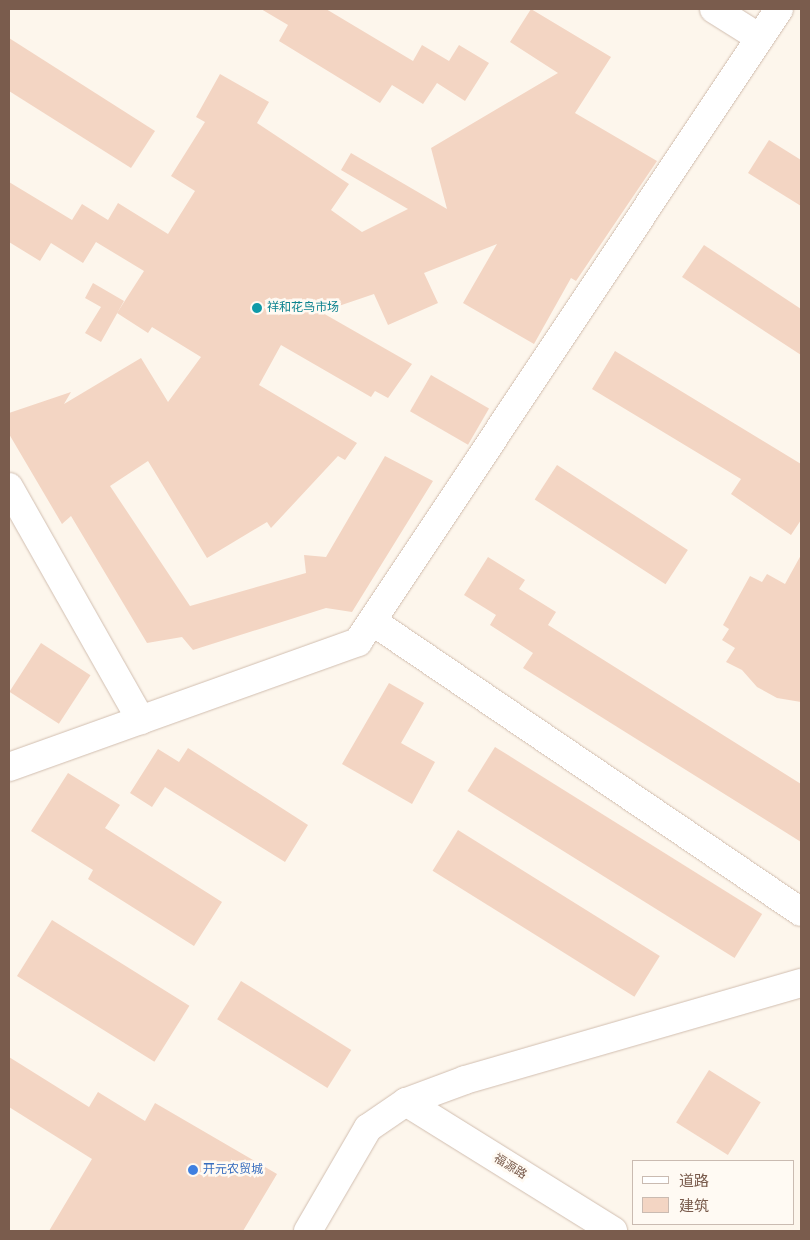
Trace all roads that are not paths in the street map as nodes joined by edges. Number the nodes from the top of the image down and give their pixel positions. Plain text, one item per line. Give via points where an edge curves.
1 (714, 9) edge
2 (779, 9) edge
3 (760, 38) junction
4 (9, 487) edge
5 (372, 621) junction
6 (141, 720) junction
7 (9, 767) edge
8 (801, 912) edge
9 (801, 983) edge
10 (406, 1102) junction
11 (308, 1231) edge
12 (613, 1231) edge

1 - 3 street
2 - 3 street
3 - 5 street
4 - 6 street
5 - 6 street via 358,642
5 - 8 street
6 - 7 street
9 - 10 street via 465,1080
10 - 11 street via 368,1128
10 - 12 street, 福源路

